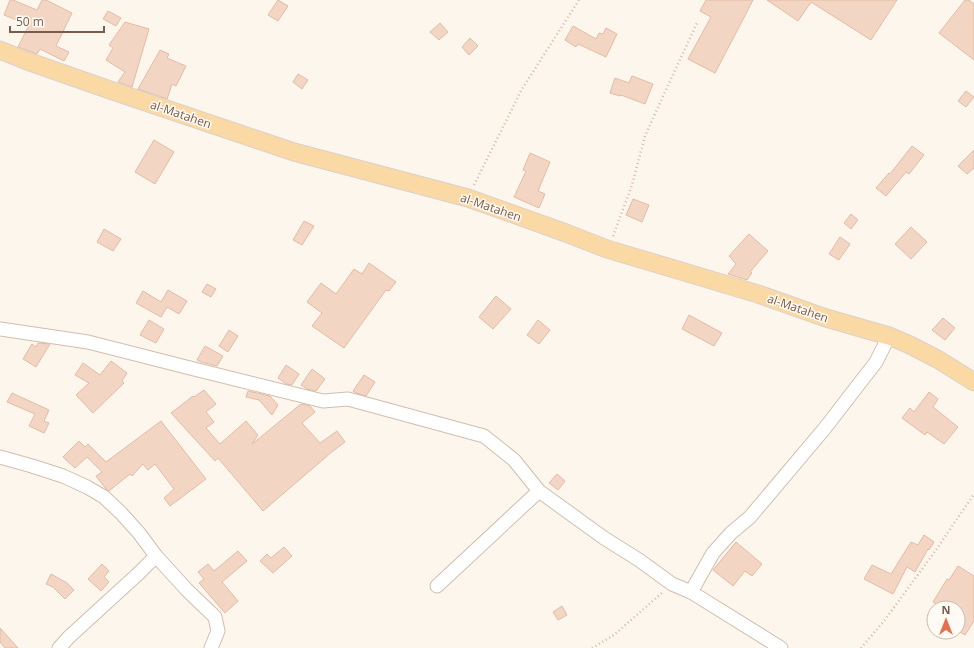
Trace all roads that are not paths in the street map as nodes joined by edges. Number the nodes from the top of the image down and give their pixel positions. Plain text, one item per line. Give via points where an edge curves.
1 (0, 50) edge
2 (0, 329) edge
3 (889, 336) junction
4 (974, 382) edge
5 (0, 457) edge
6 (540, 491) junction
7 (156, 556) junction
8 (437, 586) dead end
9 (691, 592) junction
10 (59, 648) edge
11 (211, 648) edge
12 (781, 648) edge

1 - 3 main road, al-Matahen via 294,152 468,198 607,249
2 - 6 street via 88,342 323,401 348,399 484,436 514,460
3 - 4 main road, al-Matahen via 939,360
3 - 9 street via 876,362 825,428 750,517 713,553
5 - 7 street via 63,476 104,497 139,533
6 - 8 street
6 - 9 street via 672,584
7 - 10 street
7 - 11 street via 215,616 218,631
9 - 12 street

